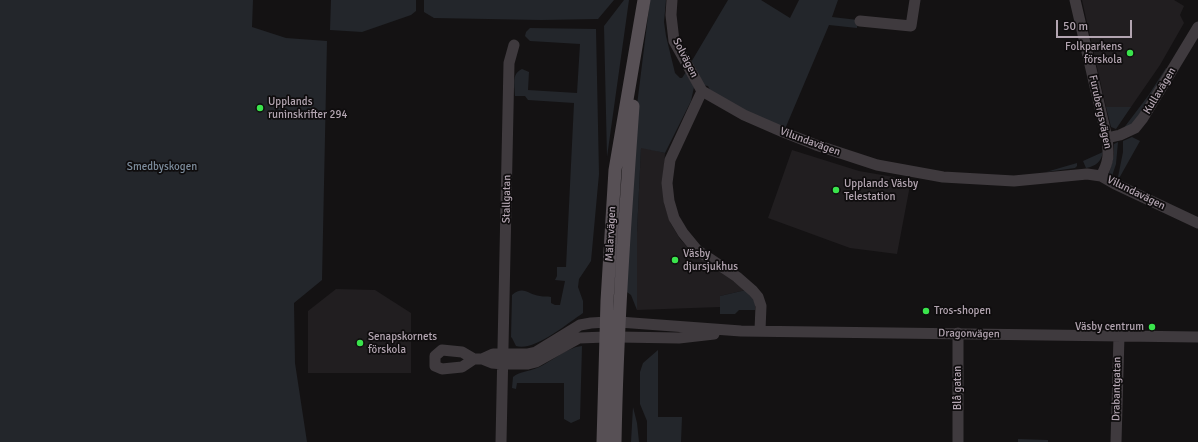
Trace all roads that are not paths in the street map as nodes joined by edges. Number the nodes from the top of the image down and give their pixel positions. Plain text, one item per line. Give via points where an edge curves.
1 (644, 0) edge
2 (672, 0) edge
3 (915, 0) edge
4 (1075, 0) edge
5 (860, 21) dead end
6 (1198, 28) edge
7 (514, 45) dead end
8 (702, 91) junction
9 (1107, 138) junction
10 (1101, 176) junction
11 (1198, 222) edge
12 (613, 322) junction
13 (740, 330) junction
14 (760, 330) junction
15 (958, 333) junction
16 (1119, 336) junction
17 (612, 337) junction
18 (1198, 337) edge
19 (478, 359) dead end
20 (503, 359) junction
21 (502, 442) edge
22 (602, 442) edge
23 (615, 442) edge
24 (958, 442) edge
25 (1116, 442) edge

1 - 12 main road, Mälarvägen via 639,28
2 - 8 street, Solvägen via 674,41
3 - 5 street via 911,26
4 - 9 street, Furubergsvägen
6 - 9 street, Kullavägen via 1135,128
7 - 20 street, Stallgatan via 509,63
8 - 10 street, Vilundavägen via 744,115 783,132 877,165 943,178 1014,181 1087,174
8 - 14 street via 670,160 667,183 669,201 674,218 697,250 736,277 758,297 761,306
9 - 10 street, Furubergsvägen via 1107,165
10 - 11 street, Vilundavägen
12 - 13 street, Dragonvägen
12 - 17 main road, Mälarvägen
12 - 20 street via 580,325 536,352
13 - 14 street, Dragonvägen
13 - 17 street, Dragonvägen via 679,338
14 - 15 street, Dragonvägen
15 - 16 street, Dragonvägen
15 - 24 street, Blå gatan
16 - 18 street, Dragonvägen
16 - 25 street, Drabantgatan
17 - 20 street via 579,338 528,364
17 - 22 main road, Mälarvägen
17 - 23 main road, Mälarvägen via 616,373
19 - 20 street via 493,354
20 - 21 street, Stallgatan

